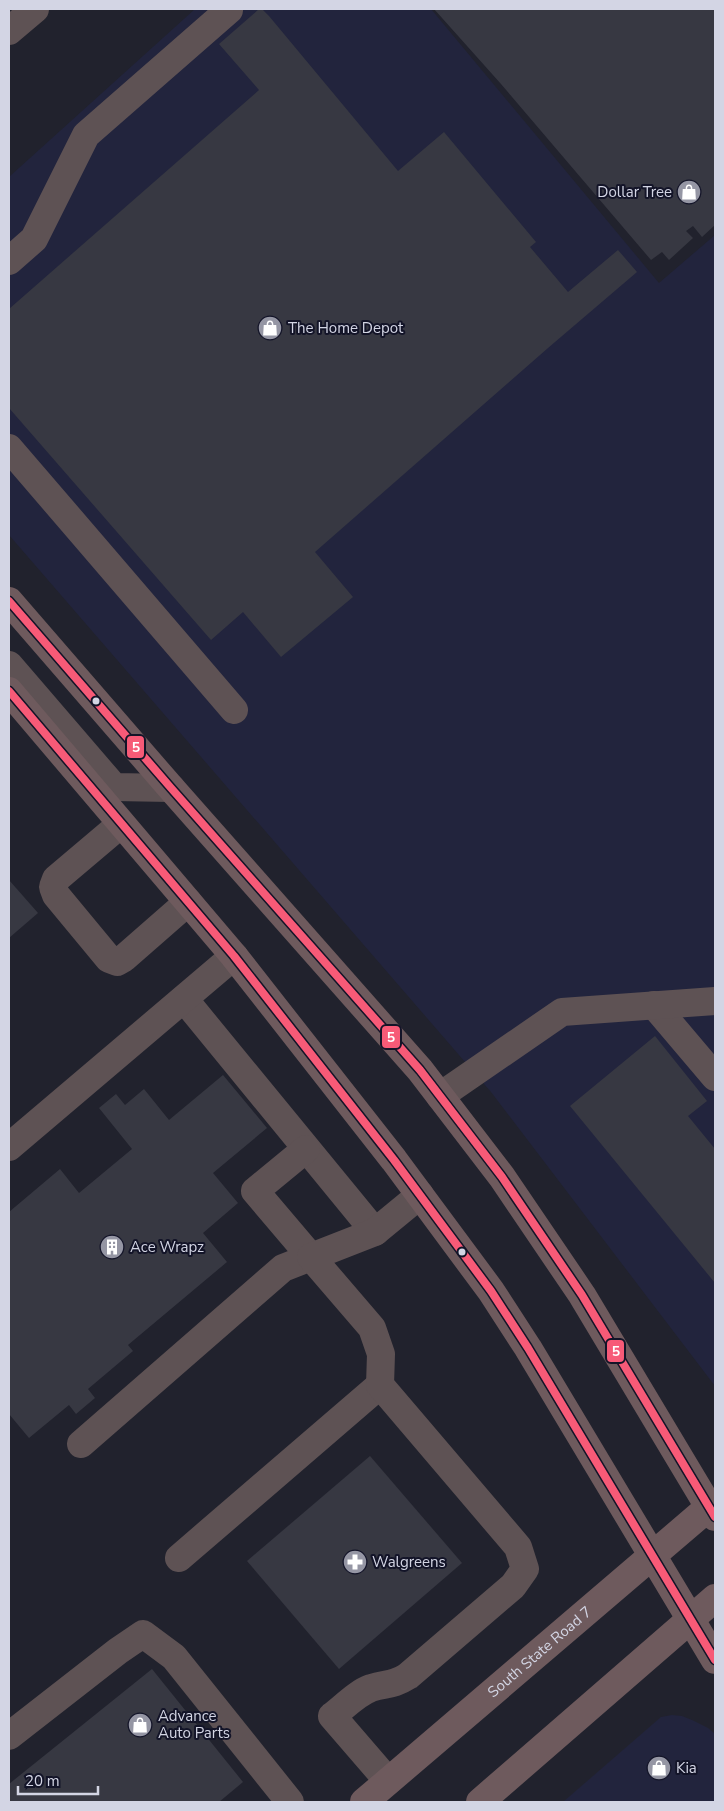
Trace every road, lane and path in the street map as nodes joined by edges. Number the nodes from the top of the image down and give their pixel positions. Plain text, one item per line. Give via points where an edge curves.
1 (35, 9) edge
2 (229, 9) edge
3 (9, 31) edge
4 (9, 261) edge
5 (9, 448) edge
6 (9, 601) edge
7 (9, 665) edge
8 (9, 691) edge
9 (234, 710) dead end
10 (171, 788) junction
11 (121, 824) junction
12 (188, 902) junction
13 (234, 956) junction
14 (184, 999) junction
15 (715, 1001) edge
16 (654, 1005) junction
17 (715, 1076) edge
18 (440, 1096) junction
19 (9, 1147) edge
20 (306, 1149) junction
21 (420, 1195) junction
22 (375, 1232) junction
23 (311, 1257) junction
24 (380, 1385) junction
25 (81, 1444) dead end
26 (713, 1509) edge
27 (652, 1554) junction
28 (179, 1558) dead end
29 (715, 1598) edge
30 (692, 1620) junction
31 (715, 1660) edge
32 (9, 1736) edge
33 (388, 1781) junction
34 (283, 1800) edge
35 (364, 1802) edge
36 (480, 1802) edge

1 - 3 street
2 - 4 street via 86,135 34,239
5 - 9 street
6 - 10 main road
7 - 10 street via 114,787
8 - 11 main road
10 - 18 main road
11 - 12 main road
11 - 12 street via 56,879 52,886 109,959 117,962 124,958
12 - 13 main road
13 - 14 street
13 - 21 main road
14 - 19 street
14 - 20 street
15 - 16 street
16 - 17 street
16 - 18 street via 562,1012
18 - 26 main road via 502,1176 582,1295
20 - 22 street
20 - 23 street via 255,1191
21 - 22 street
21 - 27 main road via 491,1291 528,1348
22 - 23 street
23 - 24 street via 372,1328 381,1354
23 - 25 street via 283,1268
24 - 28 street
24 - 33 street via 518,1547 525,1569 513,1586 408,1676 398,1682 371,1688 332,1716
26 - 27 main road, South State Road 7
27 - 30 main road
27 - 33 main road, South State Road 7
29 - 30 main road
30 - 31 main road
30 - 36 main road
32 - 34 street via 143,1634 174,1657
33 - 35 main road, South State Road 7

